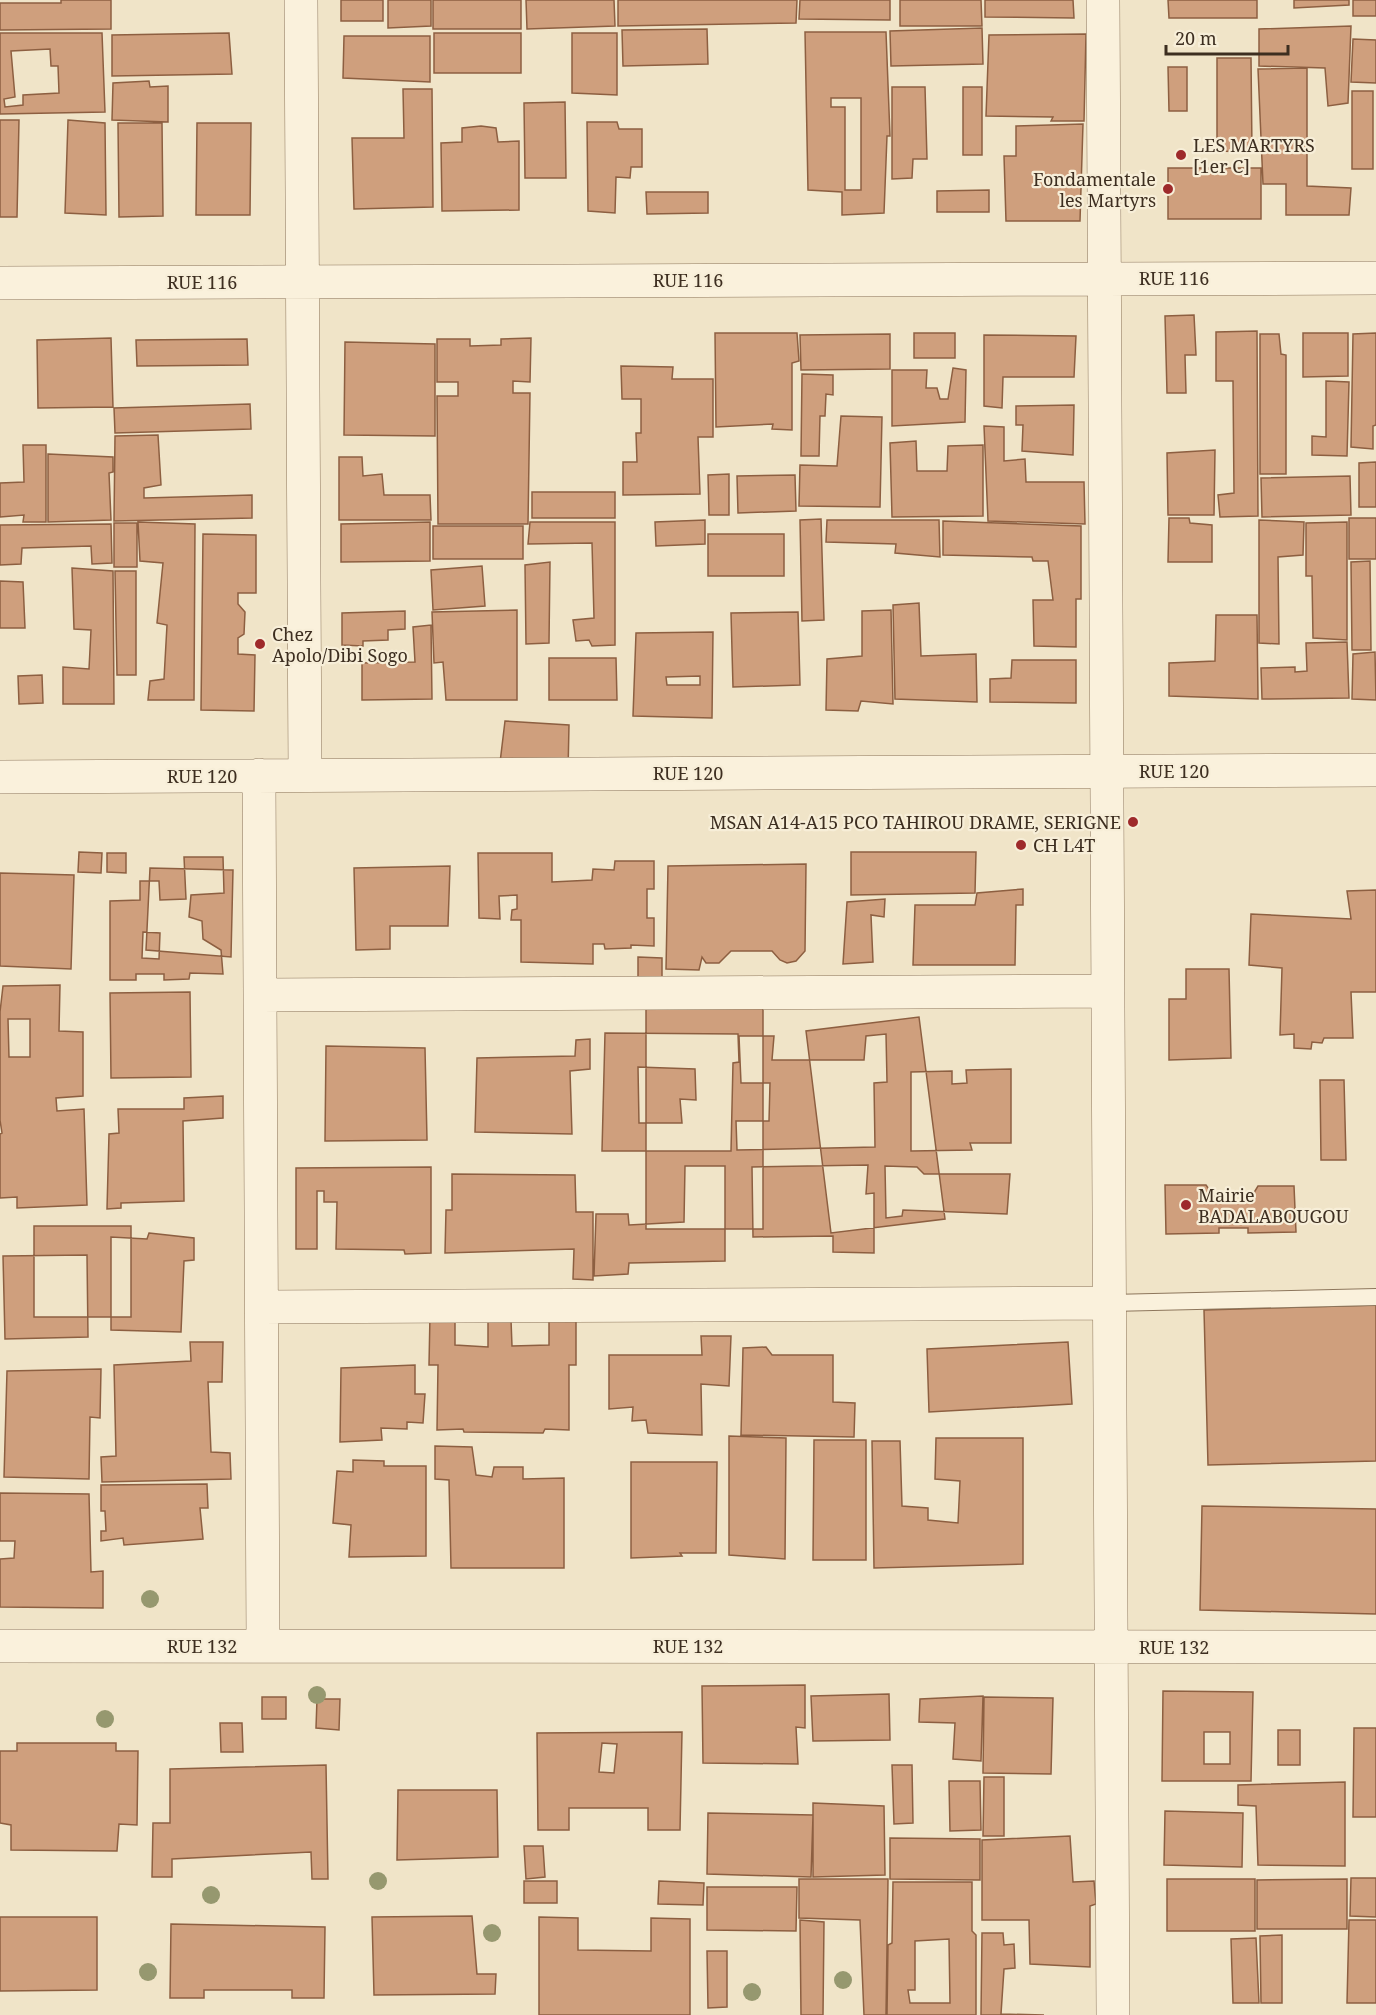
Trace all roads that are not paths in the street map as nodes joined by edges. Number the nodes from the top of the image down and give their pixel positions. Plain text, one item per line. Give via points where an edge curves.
1 (301, 0) edge
2 (1103, 0) edge
3 (1104, 278) junction
4 (1376, 278) edge
5 (303, 281) junction
6 (0, 283) edge
7 (1376, 770) edge
8 (1107, 771) junction
9 (259, 775) junction
10 (305, 775) junction
11 (0, 777) edge
12 (1108, 991) junction
13 (260, 995) junction
14 (1376, 1297) edge
15 (1110, 1303) junction
16 (262, 1307) junction
17 (0, 1646) edge
18 (263, 1646) junction
19 (1111, 1647) junction
20 (1376, 1647) edge
21 (1113, 2015) edge

1 - 5 street
2 - 3 street
3 - 4 street, RUE 116
3 - 5 street, RUE 116
3 - 8 street
5 - 6 street, RUE 116
5 - 10 street
7 - 8 street, RUE 120
8 - 10 street, RUE 120
8 - 12 street
9 - 10 street, RUE 120
9 - 11 street, RUE 120
9 - 13 street
12 - 13 street
12 - 15 street
13 - 16 street
14 - 15 lane
15 - 16 street
15 - 19 street
16 - 18 street
17 - 18 street, RUE 132
18 - 19 street, RUE 132
19 - 20 street, RUE 132
19 - 21 street

